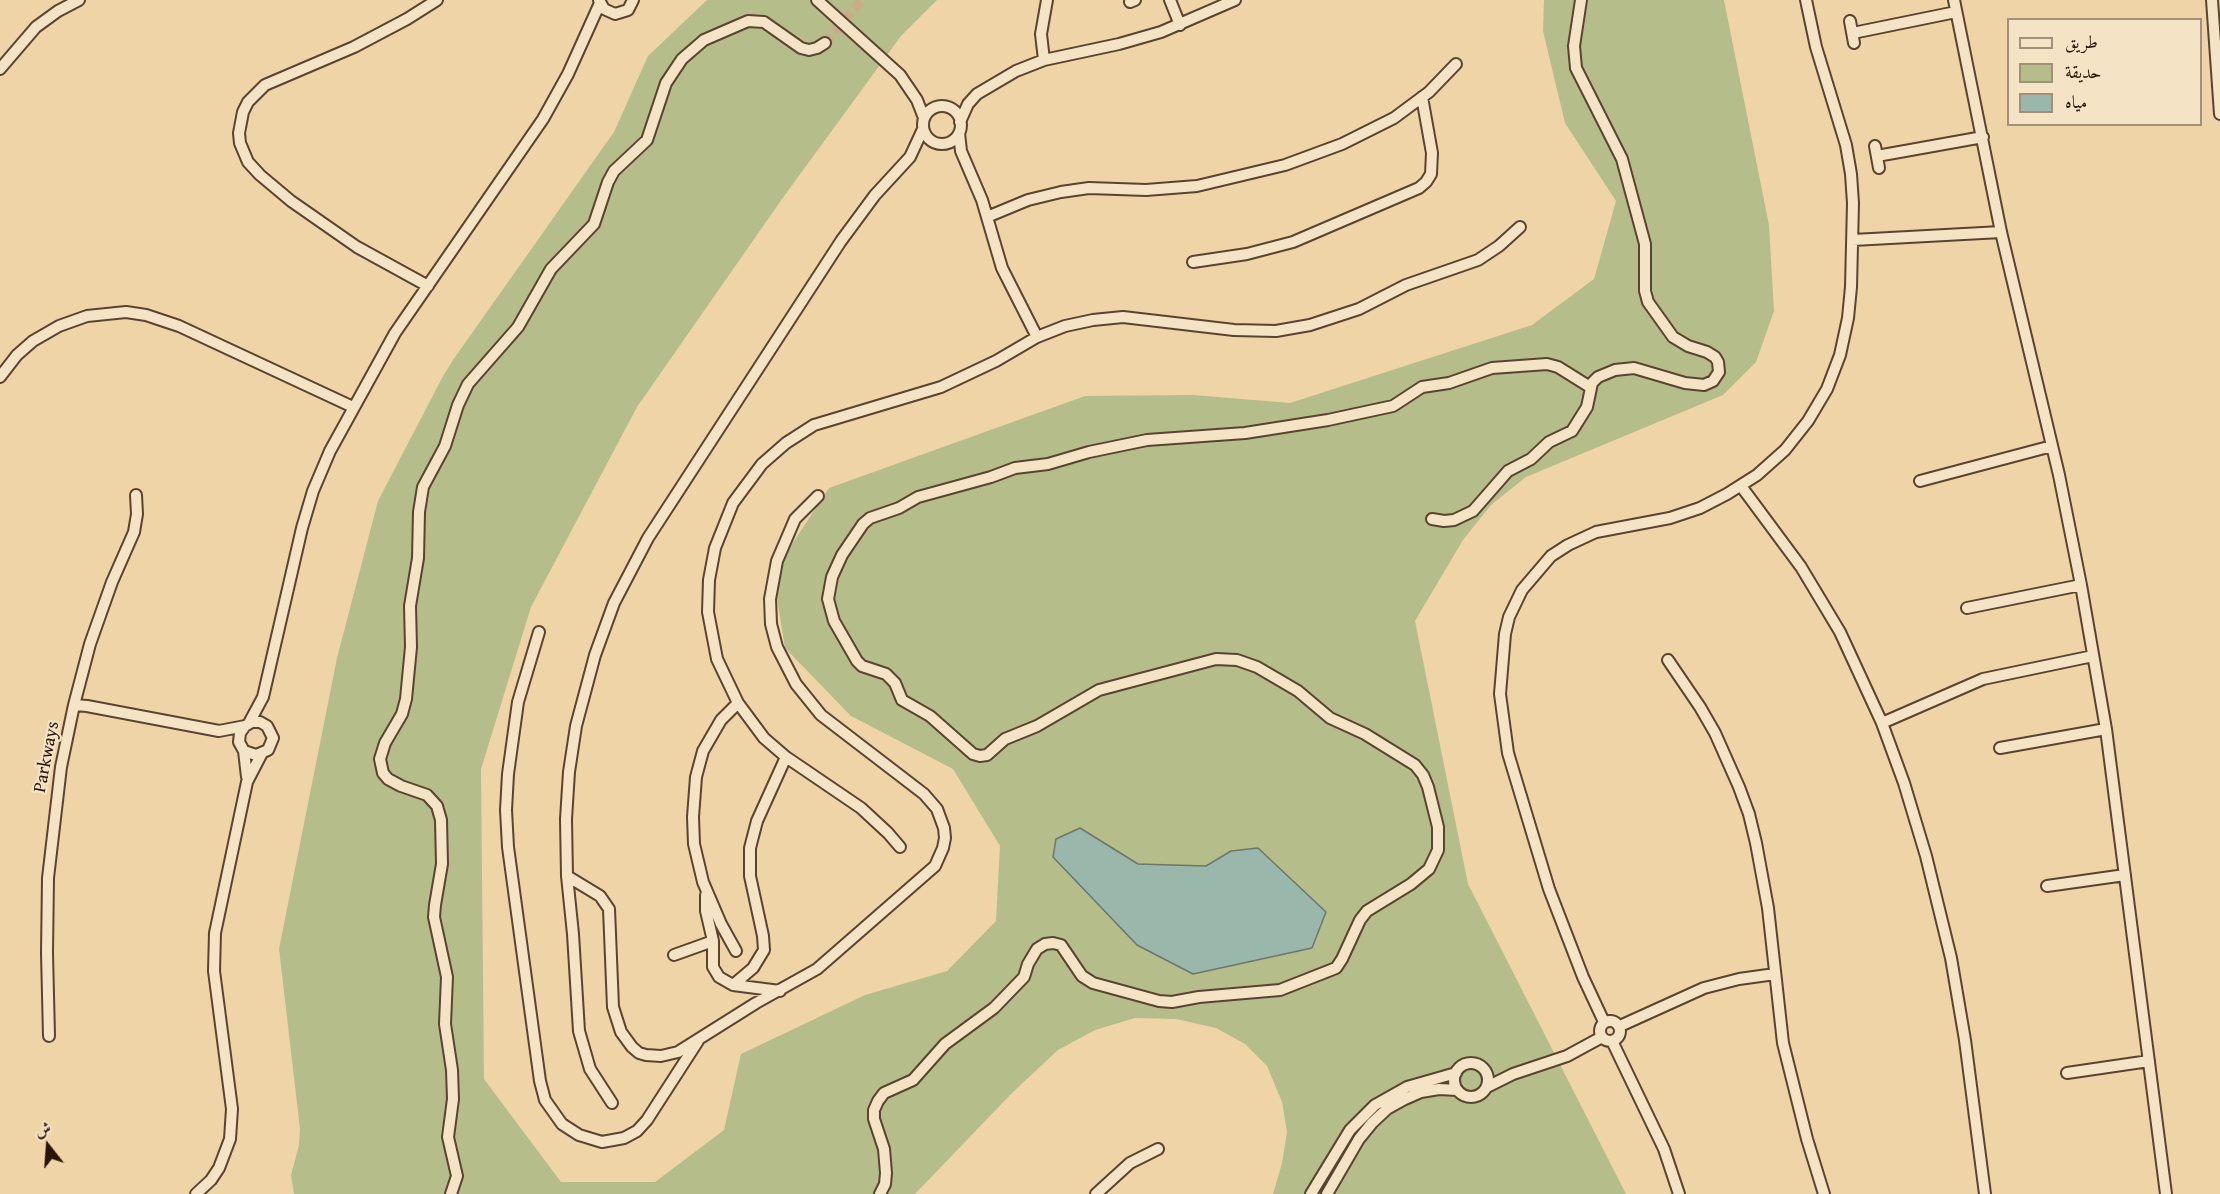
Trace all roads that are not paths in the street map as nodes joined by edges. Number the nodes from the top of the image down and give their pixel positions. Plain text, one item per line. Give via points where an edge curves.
1 (79, 0) edge
2 (437, 0) edge
3 (817, 0) edge
4 (1047, 0) edge
5 (1170, 0) edge
6 (1235, 0) edge
7 (1581, 0) edge
8 (1806, 0) edge
9 (1954, 0) edge
10 (2212, 0) edge
11 (600, 1) edge
12 (633, 1) edge
13 (1956, 12) junction
14 (615, 14) junction
15 (1850, 21) dead end
16 (1180, 25) junction
17 (587, 32) junction
18 (825, 43) tunnel mouth
19 (1044, 60) junction
20 (1456, 64) dead end
21 (0, 69) edge
22 (912, 91) junction
23 (977, 94) junction
24 (1422, 97) junction
25 (936, 107) junction
26 (950, 109) junction
27 (2220, 114) edge
28 (924, 123) junction
29 (959, 127) junction
30 (1983, 137) junction
31 (940, 144) junction
32 (963, 156) junction
33 (910, 157) junction
34 (1879, 168) dead end
35 (987, 217) junction
36 (1520, 227) dead end
37 (2001, 232) junction
38 (1853, 240) junction
39 (1193, 262) dead end
40 (428, 286) junction
41 (1037, 337) junction
42 (0, 377) edge
43 (1590, 387) junction
44 (353, 407) junction
45 (2052, 446) junction
46 (1920, 481) dead end
47 (1741, 486) junction
48 (136, 495) dead end
49 (818, 496) dead end
50 (1432, 519) dead end
51 (2081, 585) junction
52 (1967, 608) dead end
53 (539, 632) dead end
54 (2092, 656) junction
55 (1668, 660) dead end
56 (263, 697) junction
57 (738, 703) junction
58 (74, 705) junction
59 (1882, 723) junction
60 (247, 725) junction
61 (267, 726) junction
62 (2106, 729) junction
63 (219, 731) junction
64 (2000, 748) dead end
65 (243, 749) junction
66 (261, 755) junction
67 (786, 757) junction
68 (247, 782) junction
69 (900, 847) dead end
70 (2125, 875) junction
71 (567, 876) junction
72 (2047, 886) dead end
73 (706, 892) junction
74 (713, 941) junction
75 (736, 951) dead end
76 (674, 955) dead end
77 (1775, 974) junction
78 (733, 985) junction
79 (780, 991) junction
80 (1604, 1022) junction
81 (1620, 1026) junction
82 (49, 1036) dead end
83 (700, 1039) junction
84 (1607, 1039) junction
85 (2149, 1061) junction
86 (1484, 1069) junction
87 (1456, 1073) junction
88 (2067, 1073) dead end
89 (1513, 1074) junction
90 (1486, 1087) junction
91 (1457, 1090) junction
92 (612, 1103) dead end
93 (1158, 1149) dead end
94 (196, 1194) edge
95 (451, 1194) edge
96 (880, 1194) edge
97 (1096, 1194) edge
98 (1311, 1194) edge
99 (1327, 1194) edge
100 (1679, 1194) edge
101 (1824, 1194) edge
102 (1985, 1194) edge
103 (2166, 1194) edge

1 - 21 street via 36,27
2 - 40 street via 354,47 265,85 248,102 239,133 248,162 291,201 357,247
3 - 22 street via 893,68
4 - 19 street via 1041,34
5 - 16 street
6 - 16 street
7 - 43 street via 1574,46 1576,68 1622,159 1645,244 1646,297 1673,337 1712,354 1719,367 1713,381 1704,385 1634,368 1607,373
8 - 38 street via 1849,160
9 - 13 street
10 - 27 street
11 - 14 street via 608,12
11 - 17 street
12 - 14 street via 628,10
13 - 15 street via 1853,38
13 - 30 street
14 - 17 street
16 - 19 street via 1130,41
17 - 40 street via 543,119
18 - 95 street via 808,50 764,22 748,21 704,40 682,59 666,83 647,140 614,171 608,182 594,224 555,264 518,327 468,384 445,446 423,488 410,606 406,699 380,759 388,779 427,795 437,806 441,820 442,864 434,917 447,977 445,1024 453,1099 447,1137 457,1176
19 - 23 street
20 - 24 street
22 - 25 street
22 - 28 street
23 - 26 street
23 - 29 street via 968,104
24 - 35 street via 1394,118 1342,144 1266,171 1178,189 1068,190 1028,200
24 - 39 street via 1432,153 1431,174 1426,182 1293,242
25 - 26 street
25 - 28 street via 929,111
26 - 29 street via 957,114
28 - 31 street via 928,138
28 - 33 street
29 - 31 street via 953,140
29 - 32 street
30 - 34 street via 1876,151
30 - 37 street
31 - 32 street
31 - 33 street
32 - 35 street
33 - 71 street via 841,241 648,538 625,581 595,655 576,726 567,796
35 - 41 street via 1002,268
36 - 41 street via 1489,254 1472,262 1310,325 1255,331 1145,318 1108,318 1079,322
37 - 38 street
37 - 45 street
38 - 47 street via 1848,318 1827,389 1791,443
40 - 44 street via 395,333
41 - 57 street via 950,383 814,425 786,442 752,476 720,532 709,580 713,644
42 - 44 street via 33,341 59,326 87,316 126,312 178,326
43 - 50 street via 1587,407 1572,431 1508,471 1473,511 1444,521
43 - 96 street via 1547,364 1492,368 1449,383 1422,387 1394,406 1328,420 1245,433 1147,440 1041,466 1015,468 918,497 863,524 832,577 828,599 834,621 862,666 886,674 902,700 930,716 973,754 987,754 1005,739 1099,690 1216,659 1237,660 1298,691 1330,718 1415,765 1428,787 1438,838 1429,870 1367,911 1336,968 1280,990 1159,1001 1093,983 1077,971 1061,945 1045,944 1036,949 1024,977 994,1008 945,1044 913,1080 884,1093 878,1101 874,1119 884,1149 886,1173
44 - 56 street via 330,451 307,510
45 - 46 street
45 - 51 street
47 - 59 street via 1827,609
47 - 80 street via 1685,513 1596,532 1559,550 1522,590 1507,625 1500,694 1509,753 1549,889
48 - 58 street, Parkways via 134,532 97,623
49 - 79 street via 795,519 777,561 770,599 777,647 796,684 821,715 931,801 942,818 945,838 940,857 928,873 829,960
51 - 52 street
51 - 54 street
53 - 83 street via 518,702 506,810 545,1100 562,1124 579,1135 602,1142 624,1138 647,1120
54 - 59 street via 1983,680
54 - 62 street
55 - 77 street via 1715,732 1739,786 1762,872
56 - 60 street
56 - 61 street
57 - 67 street via 754,727
57 - 73 street via 708,740 696,777 693,837
58 - 63 street
58 - 82 street, Parkways via 56,795 48,869
59 - 102 street via 1916,819 1951,958
60 - 61 street via 260,722
60 - 63 street
60 - 65 street via 240,733
61 - 66 street via 272,742
62 - 64 street
62 - 70 street
63 - 65 street
65 - 66 street
65 - 68 street
66 - 68 street
67 - 69 street via 861,808
67 - 78 street via 757,821 750,848 750,876 764,950 753,969
68 - 94 street via 218,915 214,952 232,1124 219,1168
70 - 72 street
70 - 85 street
71 - 83 street via 600,896 609,909 613,1007 621,1032 632,1047 646,1055 661,1056 678,1052
71 - 92 street via 580,1037 590,1069
73 - 74 street
73 - 75 street
74 - 76 street
74 - 78 street via 715,972
77 - 81 street via 1704,988
77 - 101 street via 1788,1062
78 - 79 street
79 - 83 street
80 - 81 street via 1613,1020
80 - 84 street via 1600,1028
81 - 84 street via 1620,1035
84 - 89 street
84 - 100 street via 1664,1149
85 - 88 street
85 - 103 street
86 - 87 street via 1467,1064
86 - 89 street
86 - 90 street
87 - 91 street
87 - 98 street via 1395,1092 1366,1112 1350,1130
89 - 90 street
90 - 91 street via 1472,1097
91 - 99 street via 1421,1092 1387,1109 1359,1139
93 - 97 street via 1130,1163

